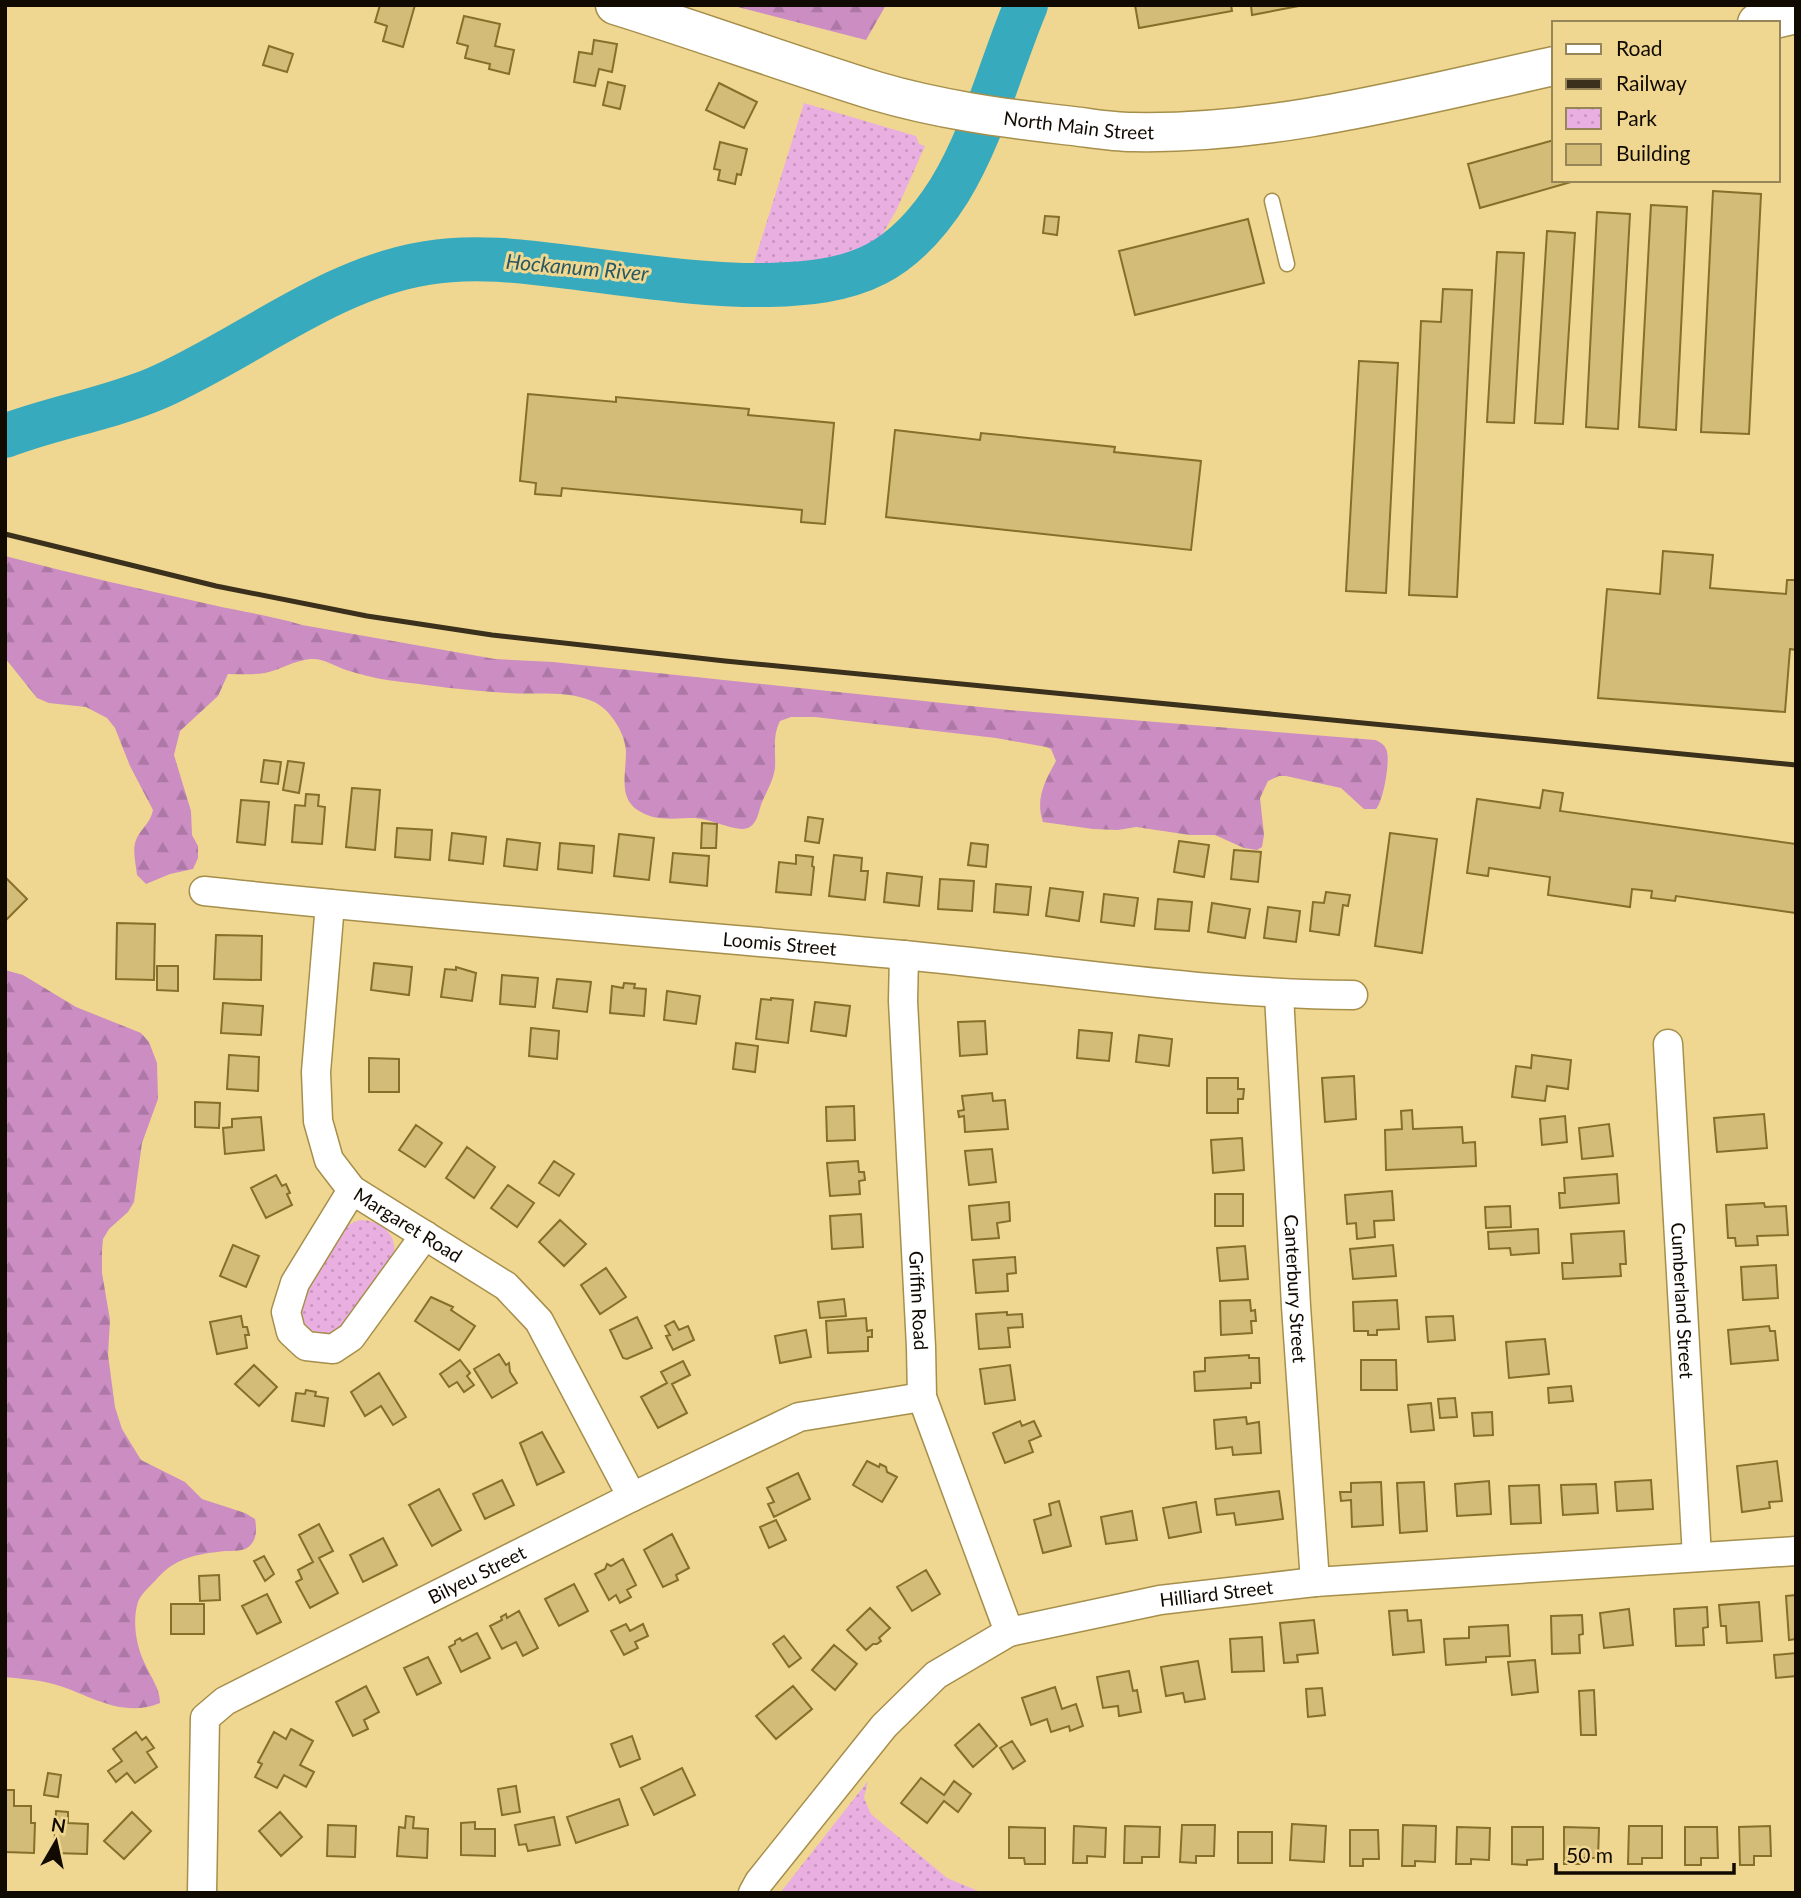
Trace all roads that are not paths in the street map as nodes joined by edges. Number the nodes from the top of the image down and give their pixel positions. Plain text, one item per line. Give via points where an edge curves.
1 (615, 5) edge
2 (1796, 15) edge
3 (1767, 21) edge
4 (1552, 66) edge
5 (1272, 201) dead end
6 (1287, 264) dead end
7 (204, 891) dead end
8 (330, 904) junction
9 (904, 955) junction
10 (1279, 995) junction
11 (1353, 995) dead end
12 (1668, 1044) dead end
13 (352, 1189) junction
14 (425, 1235) junction
15 (922, 1397) junction
16 (632, 1497) junction
17 (1796, 1551) edge
18 (1697, 1557) junction
19 (1315, 1581) junction
20 (1009, 1632) junction
21 (202, 1893) edge
22 (753, 1893) edge

1 - 4 main road, North Main Street via 878,91 1021,120 1130,132 1209,131 1368,107
2 - 3 main road
5 - 6 lane
7 - 8 street, Loomis Street
8 - 9 street, Loomis Street
8 - 13 street, Margaret Road via 316,1072 317,1121 329,1160
9 - 10 street, Loomis Street
9 - 15 street, Griffin Road via 902,1001
10 - 11 street, Loomis Street
10 - 19 street, Canterbury Street
12 - 18 street, Cumberland Street
13 - 14 street, Margaret Road
13 - 14 street via 295,1283 286,1312 291,1332 306,1346 333,1349 351,1337
14 - 16 street, Margaret Road via 506,1286 539,1321
15 - 16 street, Bilyeu Street via 799,1417
15 - 20 street, Griffin Road
16 - 21 street, Bilyeu Street via 225,1701 205,1718
17 - 18 street, Hilliard Street
18 - 19 street, Hilliard Street
19 - 20 street, Hilliard Street via 1160,1600
20 - 22 street, Hilliard Street via 936,1675 884,1726

